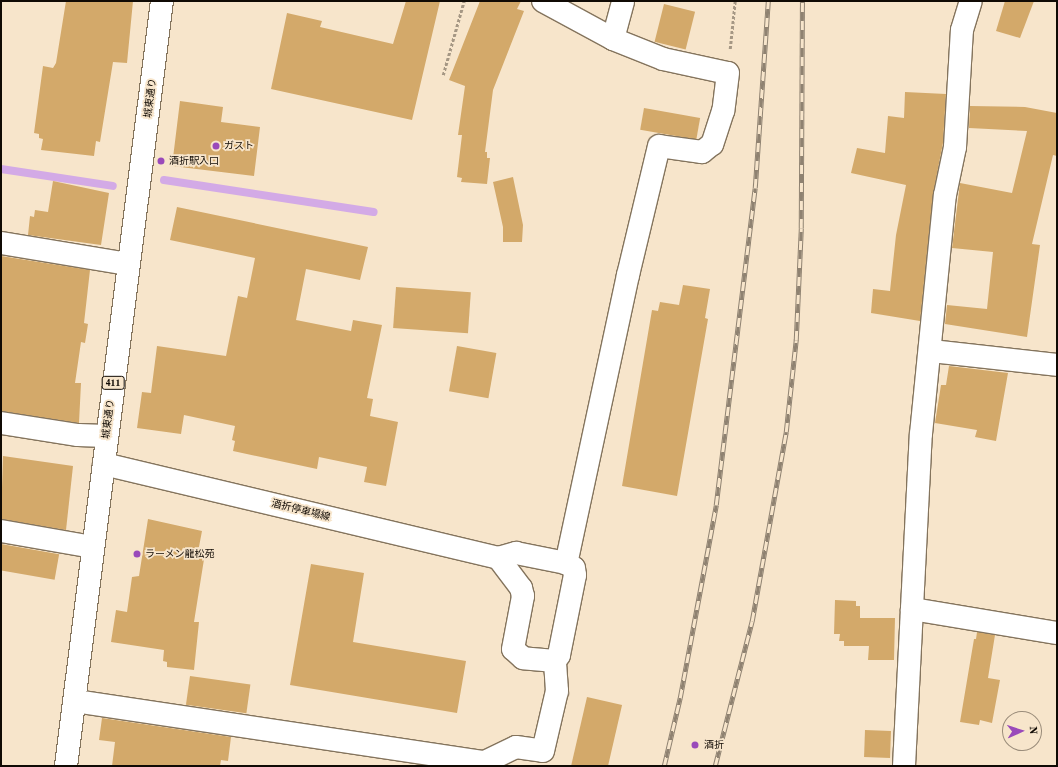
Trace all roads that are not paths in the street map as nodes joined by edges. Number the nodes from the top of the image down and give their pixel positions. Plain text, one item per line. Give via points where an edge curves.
1 (162, 1) edge
2 (543, 1) edge
3 (623, 1) edge
4 (971, 1) edge
5 (613, 40) junction
6 (1, 243) edge
7 (128, 264) junction
8 (931, 351) junction
9 (1057, 365) edge
10 (1, 423) edge
11 (106, 436) junction
12 (104, 464) junction
13 (1, 531) edge
14 (93, 547) junction
15 (498, 558) junction
16 (566, 563) junction
17 (912, 608) junction
18 (1057, 634) edge
19 (555, 661) junction
20 (75, 701) junction
21 (66, 766) edge
22 (904, 766) edge

1 - 7 main road, 城東通り / 411
2 - 5 main road
3 - 5 main road
4 - 8 main road via 962,30 956,147 945,195
5 - 16 main road via 663,59 728,73 723,111 712,144 702,152 659,146 628,275
6 - 7 main road
7 - 11 main road, 城東通り / 411
8 - 9 main road
8 - 17 main road via 921,434
10 - 11 main road via 78,435
11 - 12 main road, 城東通り / 411
12 - 14 main road, 城東通り / 411
12 - 15 main road, 酒折停車場線
13 - 14 main road
14 - 20 main road, 城東通り / 411
15 - 16 main road via 516,553
15 - 19 main road via 521,588 523,596 513,649 523,658
16 - 19 main road via 574,568 575,575 559,655
17 - 18 main road
17 - 22 main road
19 - 20 main road via 558,691 543,751 516,747 485,762
20 - 21 main road, 城東通り / 411

